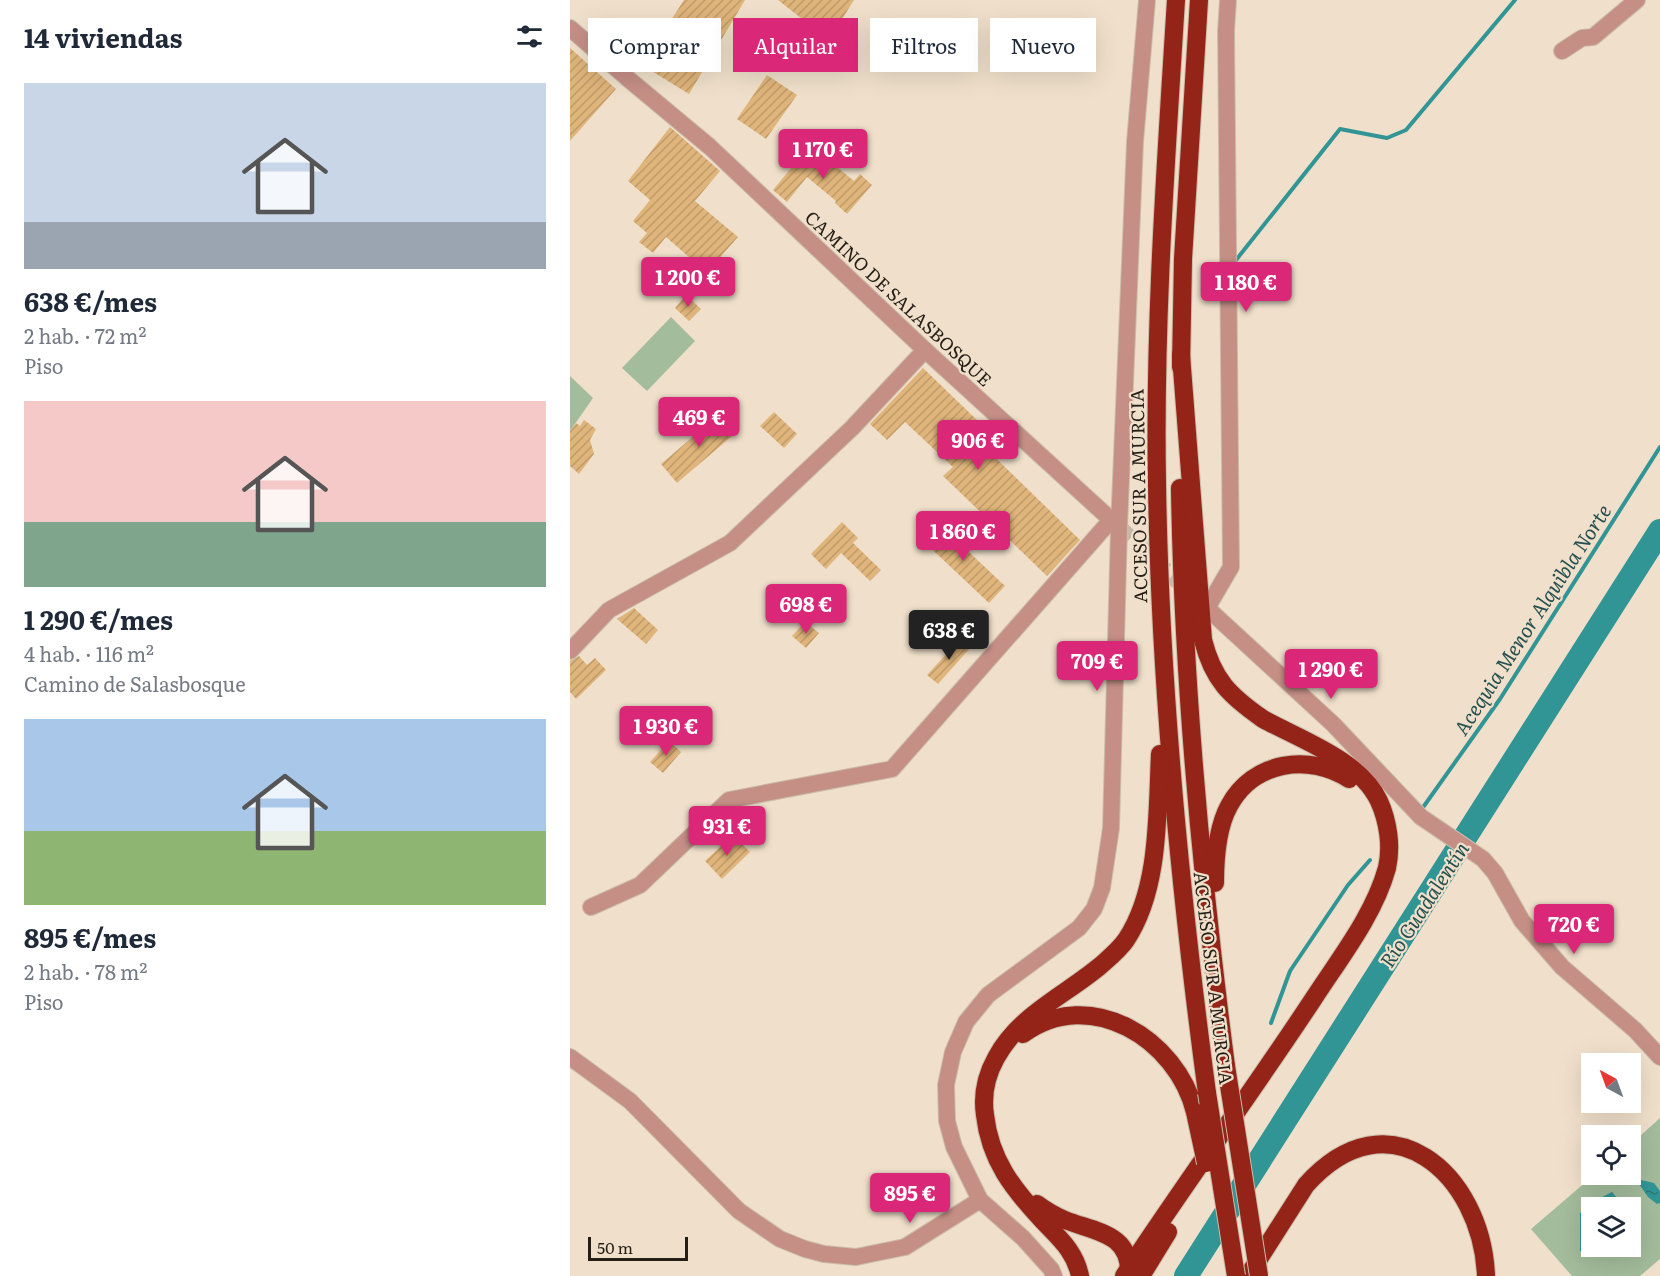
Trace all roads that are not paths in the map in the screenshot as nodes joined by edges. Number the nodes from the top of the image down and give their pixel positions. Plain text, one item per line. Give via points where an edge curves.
1 (1147, 0) edge
2 (1176, 0) edge
3 (1199, 0) edge
4 (1228, 0) edge
5 (1636, 0) edge
6 (570, 28) edge
7 (1562, 51) dead end
8 (925, 350) junction
9 (1181, 355) junction
10 (1115, 524) junction
11 (570, 651) edge
12 (1164, 695) junction
13 (1389, 831) junction
14 (591, 907) dead end
15 (1217, 999) junction
16 (570, 1057) edge
17 (1660, 1057) edge
18 (994, 1062) junction
19 (1240, 1161) junction
20 (1014, 1187) junction
21 (980, 1200) junction
22 (1239, 1273) edge
23 (1048, 1274) edge
24 (1131, 1274) edge
25 (1080, 1276) edge
26 (1259, 1276) edge
27 (1269, 1276) edge
28 (1486, 1276) edge

1 - 10 street
2 - 12 highway, ACCESO SUR A MURCIA via 1158,380 1157,513
3 - 9 highway, ACCESO SUR A MURCIA
4 - 17 street via 1231,567 1207,608 1333,724 1414,810 1483,860 1495,873 1522,921 1562,967
5 - 7 street via 1593,37 1582,38
6 - 8 street, CAMINO DE SALASBOSQUE via 710,147
8 - 10 street, CAMINO DE SALASBOSQUE
8 - 11 street via 852,428 730,543 609,610
9 - 13 highway via 1203,640 1212,670 1251,711 1338,759 1362,777 1380,802
9 - 15 highway, ACCESO SUR A MURCIA via 1179,481 1184,620 1193,764
10 - 14 street via 892,769 729,800 640,885
10 - 21 street via 1111,828 1102,888 1094,909 1080,928 988,995 966,1022 952,1052 946,1086 947,1121 954,1147
12 - 18 highway via 1154,846 1150,880 1140,913 1125,942 1113,955 1026,1019
12 - 22 highway, ACCESO SUR A MURCIA, bridge via 1189,962 1207,1093
13 - 15 highway via 1364,791 1333,769 1307,763 1282,766 1268,770 1244,787 1228,807 1215,860
13 - 24 highway via 1388,865 1370,908
15 - 19 highway, ACCESO SUR A MURCIA, bridge
16 - 21 street via 630,1101 739,1210 780,1239 804,1249 856,1257 905,1247
18 - 20 highway via 983,1101 987,1131 1001,1170
18 - 22 highway, bridge via 1016,1039 1051,1019 1106,1019 1153,1042 1184,1082
19 - 26 highway, ACCESO SUR A MURCIA, bridge
19 - 27 highway, bridge
20 - 24 highway via 1058,1217 1110,1236 1127,1257
20 - 25 highway via 1067,1245
21 - 23 street via 1023,1238
22 - 28 highway via 1318,1171 1356,1148 1386,1144 1421,1155 1458,1186 1479,1232

